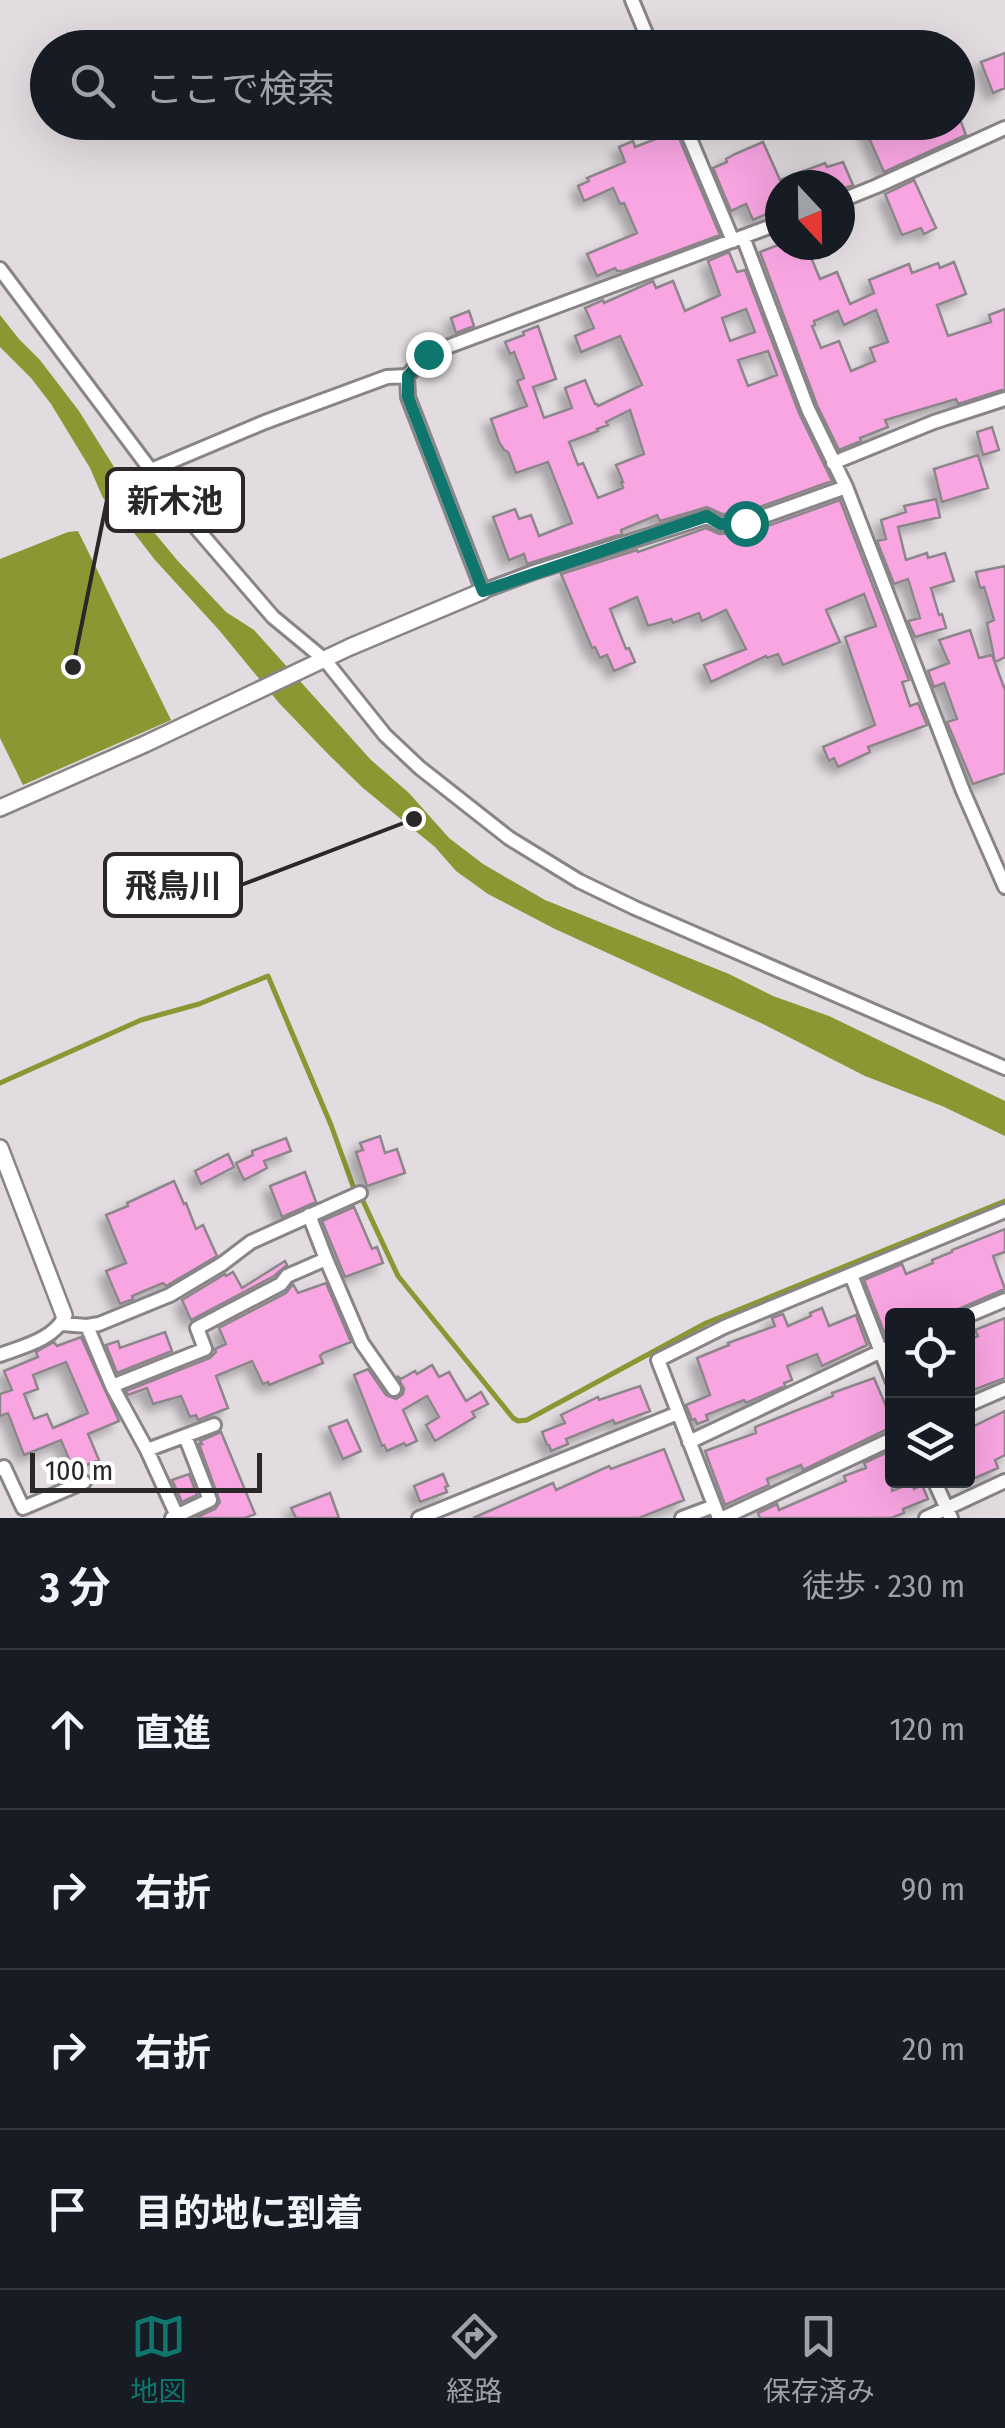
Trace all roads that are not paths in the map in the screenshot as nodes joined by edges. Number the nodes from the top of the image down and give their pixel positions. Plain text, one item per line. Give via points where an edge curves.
1 (632, 0) edge
2 (644, 30) edge
3 (1005, 128) edge
4 (692, 140) edge
5 (855, 194) edge
6 (765, 229) edge
7 (738, 239) junction
8 (0, 268) edge
9 (408, 376) junction
10 (1005, 399) edge
11 (833, 464) junction
12 (151, 470) junction
13 (846, 487) junction
14 (483, 591) junction
15 (321, 662) junction
16 (0, 808) edge
17 (1005, 886) edge
18 (1005, 1068) edge
19 (0, 1148) edge
20 (360, 1194) dead end
21 (1005, 1211) edge
22 (309, 1215) junction
23 (326, 1259) junction
24 (850, 1275) junction
25 (1005, 1300) edge
26 (975, 1313) edge
27 (64, 1319) junction
28 (87, 1326) junction
29 (885, 1344) edge
30 (885, 1349) edge
31 (0, 1355) edge
32 (112, 1386) junction
33 (394, 1389) dead end
34 (1005, 1389) edge
35 (975, 1402) edge
36 (678, 1413) junction
37 (214, 1425) dead end
38 (185, 1436) junction
39 (689, 1442) junction
40 (885, 1442) edge
41 (148, 1450) junction
42 (0, 1469) edge
43 (1005, 1480) edge
44 (84, 1482) dead end
45 (938, 1488) edge
46 (461, 1502) junction
47 (949, 1513) edge
48 (718, 1514) edge
49 (176, 1517) edge
50 (419, 1518) edge
51 (468, 1518) edge
52 (682, 1518) edge
53 (926, 1518) edge

1 - 2 street
3 - 5 street
4 - 7 street
6 - 7 street
7 - 9 street via 428,354
7 - 11 street
8 - 12 street
9 - 12 street via 318,403
9 - 14 street via 408,397
10 - 11 street
11 - 13 street
12 - 15 street via 273,617
13 - 14 street via 745,523 720,524 707,516
13 - 17 street
14 - 15 street
15 - 16 street
15 - 18 street via 420,768 509,838 579,881
19 - 27 street
20 - 22 street
21 - 24 street
22 - 23 street
22 - 28 street via 251,1242 170,1295
23 - 32 street via 196,1328 205,1349
23 - 33 street via 362,1343
24 - 29 street
24 - 36 street via 658,1360
25 - 26 street
27 - 28 street
27 - 31 street via 53,1333
28 - 32 street
30 - 39 street
32 - 41 street
34 - 35 street
36 - 39 street
36 - 46 street
37 - 38 street
38 - 41 street
38 - 49 street via 210,1500
39 - 48 street
40 - 48 street
41 - 49 street
42 - 44 street via 23,1508
43 - 47 street
45 - 47 street
46 - 50 street
46 - 51 street
47 - 53 street
48 - 52 street

